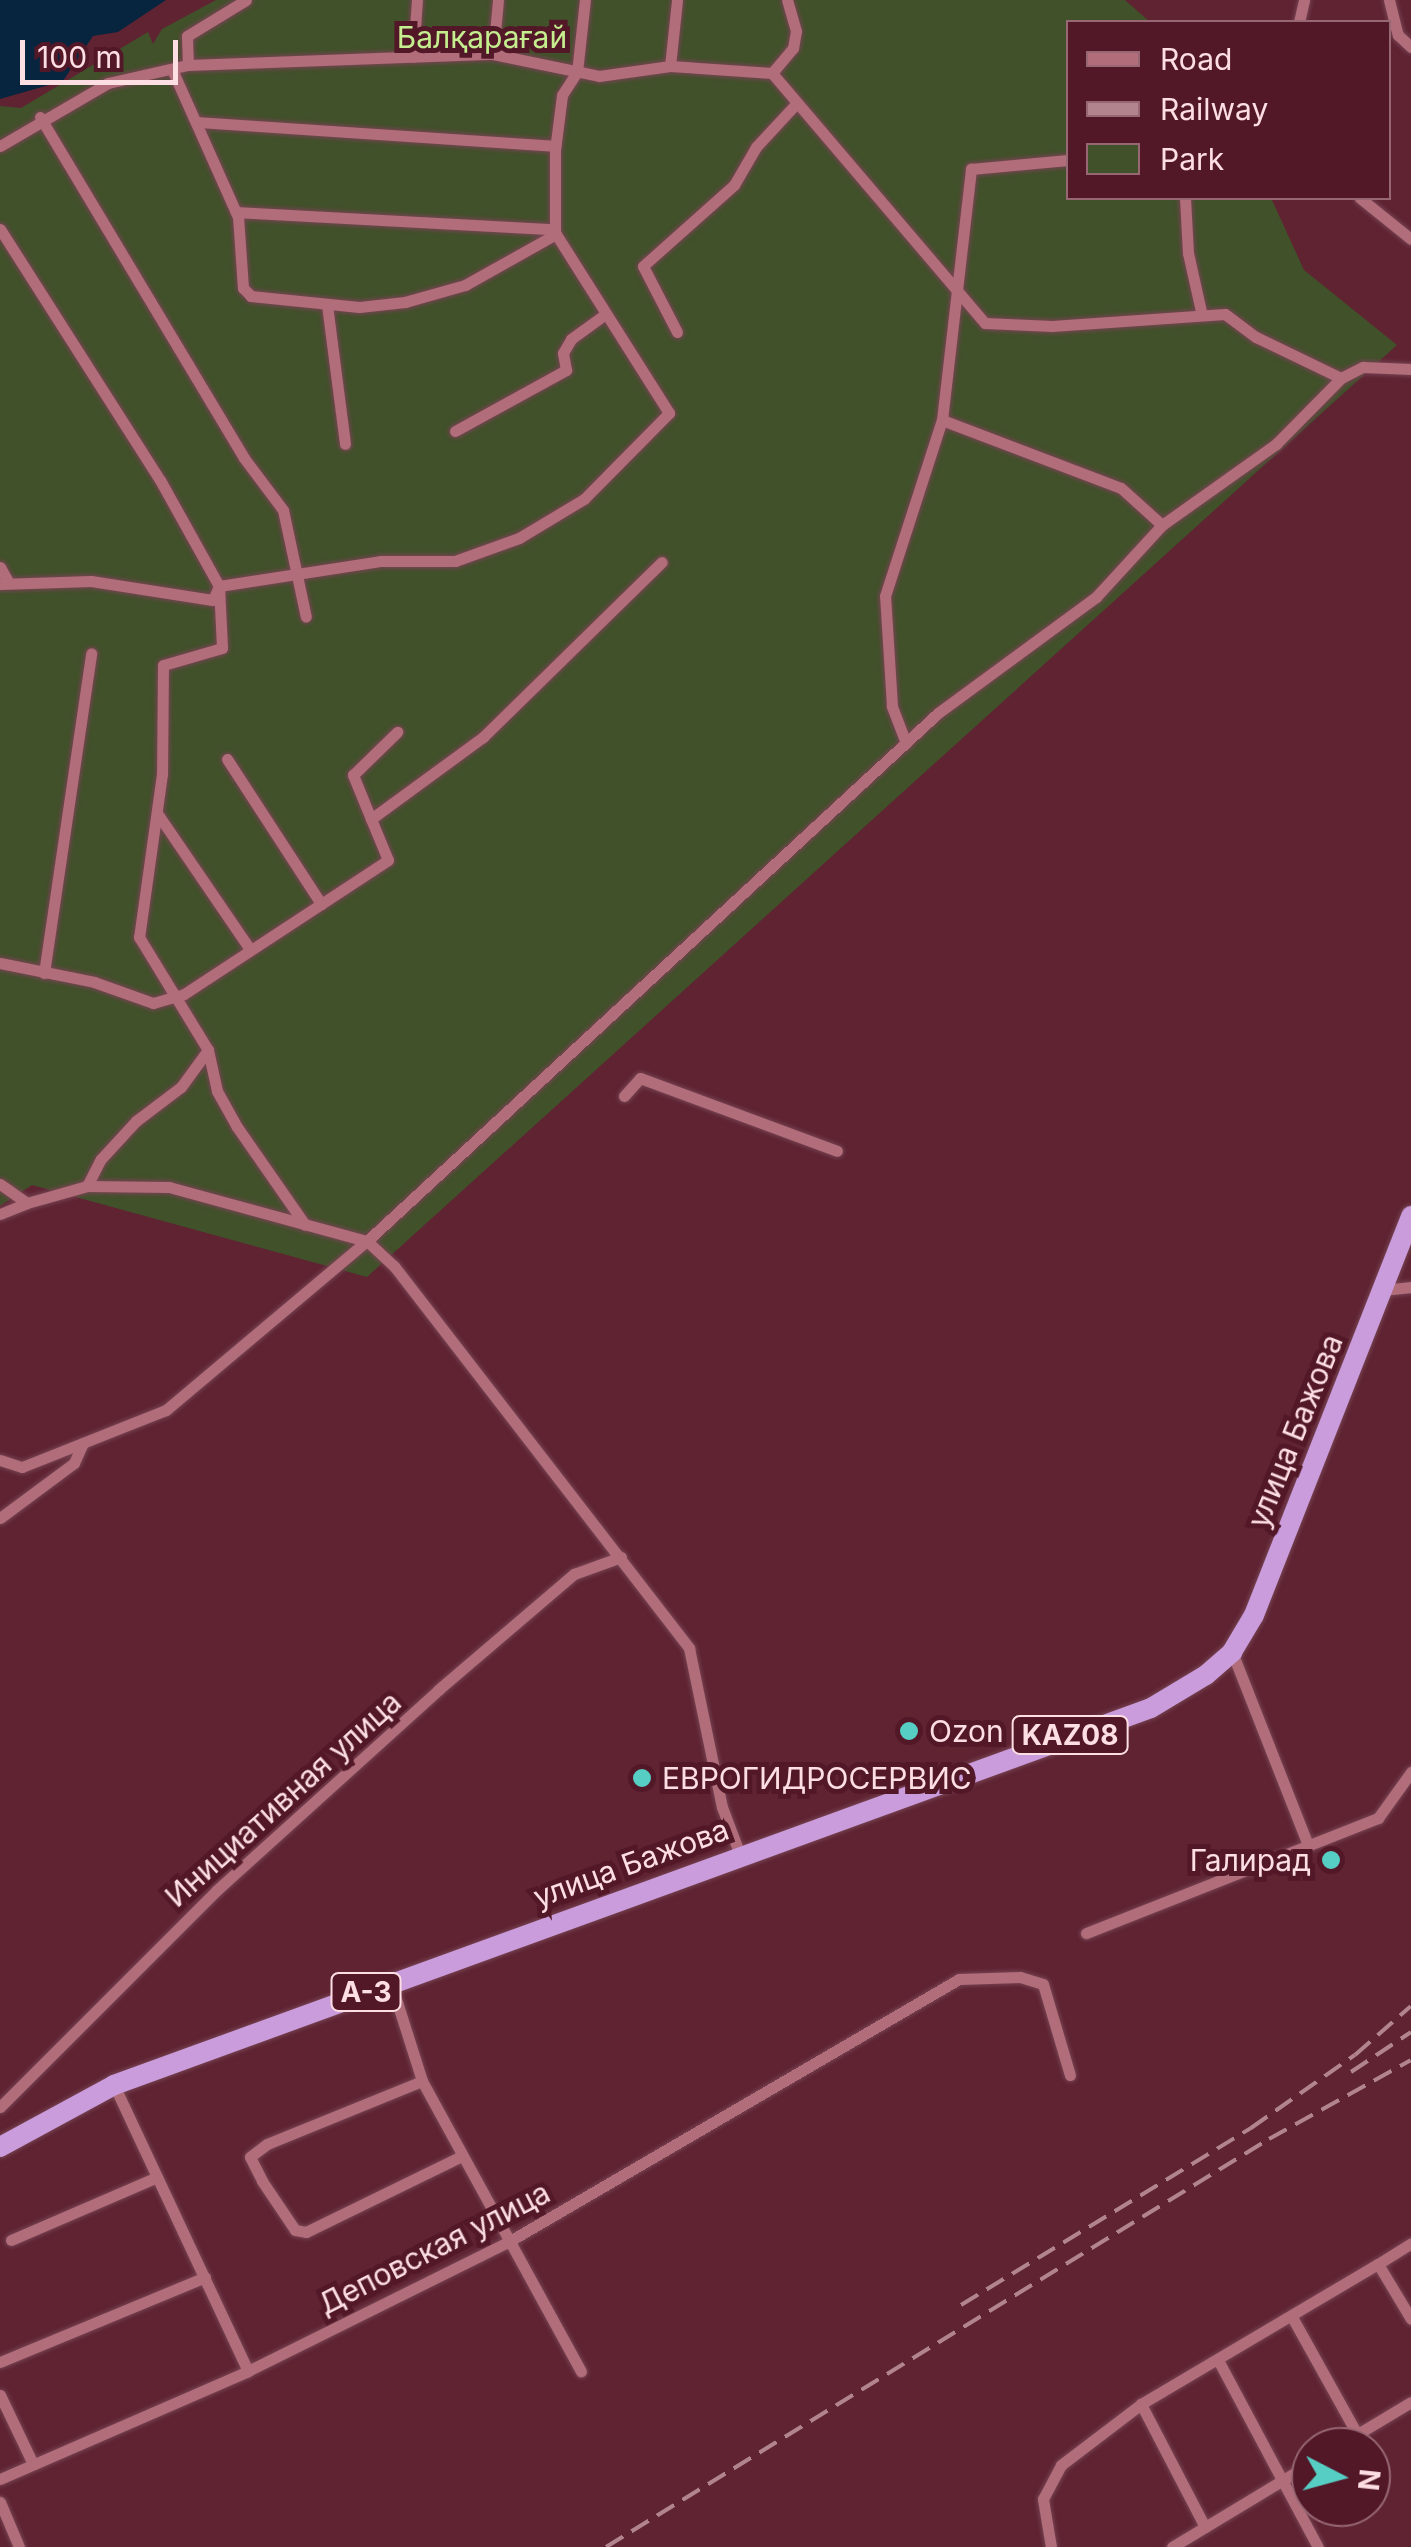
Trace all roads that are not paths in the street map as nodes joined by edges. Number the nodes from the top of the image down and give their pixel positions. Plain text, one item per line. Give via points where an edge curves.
1 (246, 0) edge
2 (416, 0) edge
3 (498, 0) edge
4 (585, 0) edge
5 (677, 0) edge
6 (787, 0) edge
7 (1388, 0) edge
8 (1411, 48) edge
9 (493, 54) junction
10 (412, 57) junction
11 (188, 64) junction
12 (670, 66) junction
13 (173, 72) junction
14 (577, 72) junction
15 (772, 73) junction
16 (794, 106) junction
17 (40, 117) junction
18 (197, 122) junction
19 (0, 146) edge
20 (555, 146) junction
21 (1066, 160) edge
22 (1186, 200) edge
23 (1362, 200) edge
24 (236, 212) junction
25 (0, 229) edge
26 (554, 232) junction
27 (1411, 239) edge
28 (953, 292) junction
29 (327, 305) junction
30 (1201, 311) junction
31 (603, 316) junction
32 (677, 332) dead end
33 (1411, 369) edge
34 (1341, 378) junction
35 (942, 420) junction
36 (456, 431) dead end
37 (346, 444) dead end
38 (1162, 525) junction
39 (662, 562) dead end
40 (0, 567) edge
41 (301, 575) junction
42 (5, 583) edge
43 (219, 586) junction
44 (306, 617) dead end
45 (91, 653) dead end
46 (397, 732) dead end
47 (906, 744) junction
48 (227, 759) dead end
49 (157, 813) junction
50 (371, 819) junction
51 (321, 904) junction
52 (249, 948) junction
53 (0, 963) edge
54 (44, 973) junction
55 (176, 998) junction
56 (208, 1050) junction
57 (624, 1096) dead end
58 (837, 1151) dead end
59 (0, 1184) edge
60 (87, 1186) junction
61 (26, 1203) junction
62 (0, 1214) edge
63 (1411, 1216) edge
64 (305, 1225) junction
65 (367, 1242) junction
66 (1411, 1288) edge
67 (1382, 1290) junction
68 (82, 1443) junction
69 (0, 1460) edge
70 (0, 1518) edge
71 (621, 1557) junction
72 (1232, 1652) junction
73 (1411, 1772) edge
74 (1308, 1845) junction
75 (740, 1855) junction
76 (1086, 1933) dead end
77 (391, 1983) junction
78 (1070, 2076) dead end
79 (422, 2081) junction
80 (114, 2085) junction
81 (0, 2107) edge
82 (0, 2147) edge
83 (460, 2157) junction
84 (155, 2178) junction
85 (11, 2240) dead end
86 (508, 2242) junction
87 (1411, 2242) edge
88 (1378, 2264) junction
89 (204, 2277) junction
90 (1292, 2316) junction
91 (1411, 2319) edge
92 (1218, 2360) junction
93 (0, 2362) edge
94 (248, 2371) junction
95 (581, 2371) dead end
96 (0, 2395) edge
97 (1411, 2402) edge
98 (1142, 2404) junction
99 (1353, 2427) edge
100 (1369, 2427) edge
101 (33, 2464) junction
102 (1291, 2475) edge
103 (0, 2479) edge
104 (1281, 2481) junction
105 (0, 2502) edge
106 (1205, 2527) junction
107 (20, 2547) edge
108 (1051, 2547) edge
109 (1172, 2547) edge
110 (1318, 2547) edge

1 - 11 street via 186,36
2 - 10 street
3 - 9 street
4 - 14 street
5 - 12 street
6 - 15 street via 796,31 793,48
7 - 8 street via 1398,35
9 - 10 street
9 - 14 street
10 - 11 street
11 - 13 street
12 - 14 street via 599,76
12 - 15 street
13 - 17 street via 108,83
13 - 18 street
14 - 20 street via 562,95
15 - 16 street
16 - 28 street
16 - 32 street via 756,147 734,185 644,266
17 - 19 street
17 - 41 street via 244,458 283,510
18 - 20 street
18 - 24 street
20 - 26 street
21 - 28 street via 971,168
22 - 30 street via 1188,252
23 - 27 street
24 - 26 street
24 - 29 street via 242,288 251,296
25 - 43 street via 160,480
26 - 29 street via 465,285 405,302
26 - 31 street
28 - 30 street via 984,323 1173,320
28 - 35 street
29 - 37 street
30 - 34 street via 1225,314 1256,337
31 - 36 street via 571,339 563,352 566,370
31 - 41 street via 669,413 584,499 519,538 455,560 380,561
33 - 34 street via 1363,367
34 - 38 street via 1276,444
35 - 38 street via 1121,488
35 - 47 street via 885,596 892,706
38 - 47 street via 1096,597
39 - 50 street via 483,737
40 - 42 street
41 - 43 street
41 - 44 street
42 - 43 street via 91,581 212,600
43 - 49 street via 222,648 163,664
45 - 54 street
46 - 50 street via 353,775
47 - 65 street
48 - 51 street
49 - 52 street
49 - 55 street via 140,937
50 - 51 street via 388,860
51 - 52 street
52 - 55 street
53 - 54 street
54 - 55 street via 153,1003
55 - 56 street
56 - 60 street via 181,1087 101,1159
56 - 64 street via 217,1091 236,1128
57 - 58 street via 640,1078
59 - 61 street
60 - 61 street
60 - 64 street via 169,1187
61 - 62 street
63 - 67 highway, улица Бажова / KAZ08
64 - 65 street
65 - 68 street via 166,1410
65 - 71 street via 394,1266
66 - 67 street
67 - 72 highway, улица Бажова / KAZ08 via 1254,1615
68 - 69 street via 22,1467
68 - 70 street via 74,1463
71 - 75 street via 689,1648 722,1807
71 - 81 street, Инициативная улица via 574,1574 438,1690 217,1890
72 - 74 street
72 - 75 highway, улица Бажова / KAZ08 via 1151,1708
73 - 74 street via 1378,1818
74 - 76 street
75 - 77 highway, улица Бажова / A-3
77 - 79 street
77 - 80 highway, улица Бажова / A-3
78 - 86 street, Деповская улица via 1043,1984 981,1975 959,1980
79 - 83 street
79 - 83 street via 267,2144 250,2157 295,2230 306,2232
80 - 82 highway, улица Бажова / A-3
80 - 84 street
83 - 86 street
84 - 85 street
84 - 89 street
86 - 94 street, Деповская улица
86 - 95 street
87 - 88 street
88 - 90 street
88 - 91 street
89 - 93 street
89 - 94 street
90 - 92 street
90 - 99 street
92 - 98 street
92 - 104 street
94 - 101 street, Деповская улица
96 - 101 street
97 - 100 street
98 - 106 street
98 - 108 street via 1061,2465 1043,2499
101 - 103 street, Деповская улица
102 - 104 street
104 - 106 street
104 - 110 street
105 - 107 street
106 - 109 street

